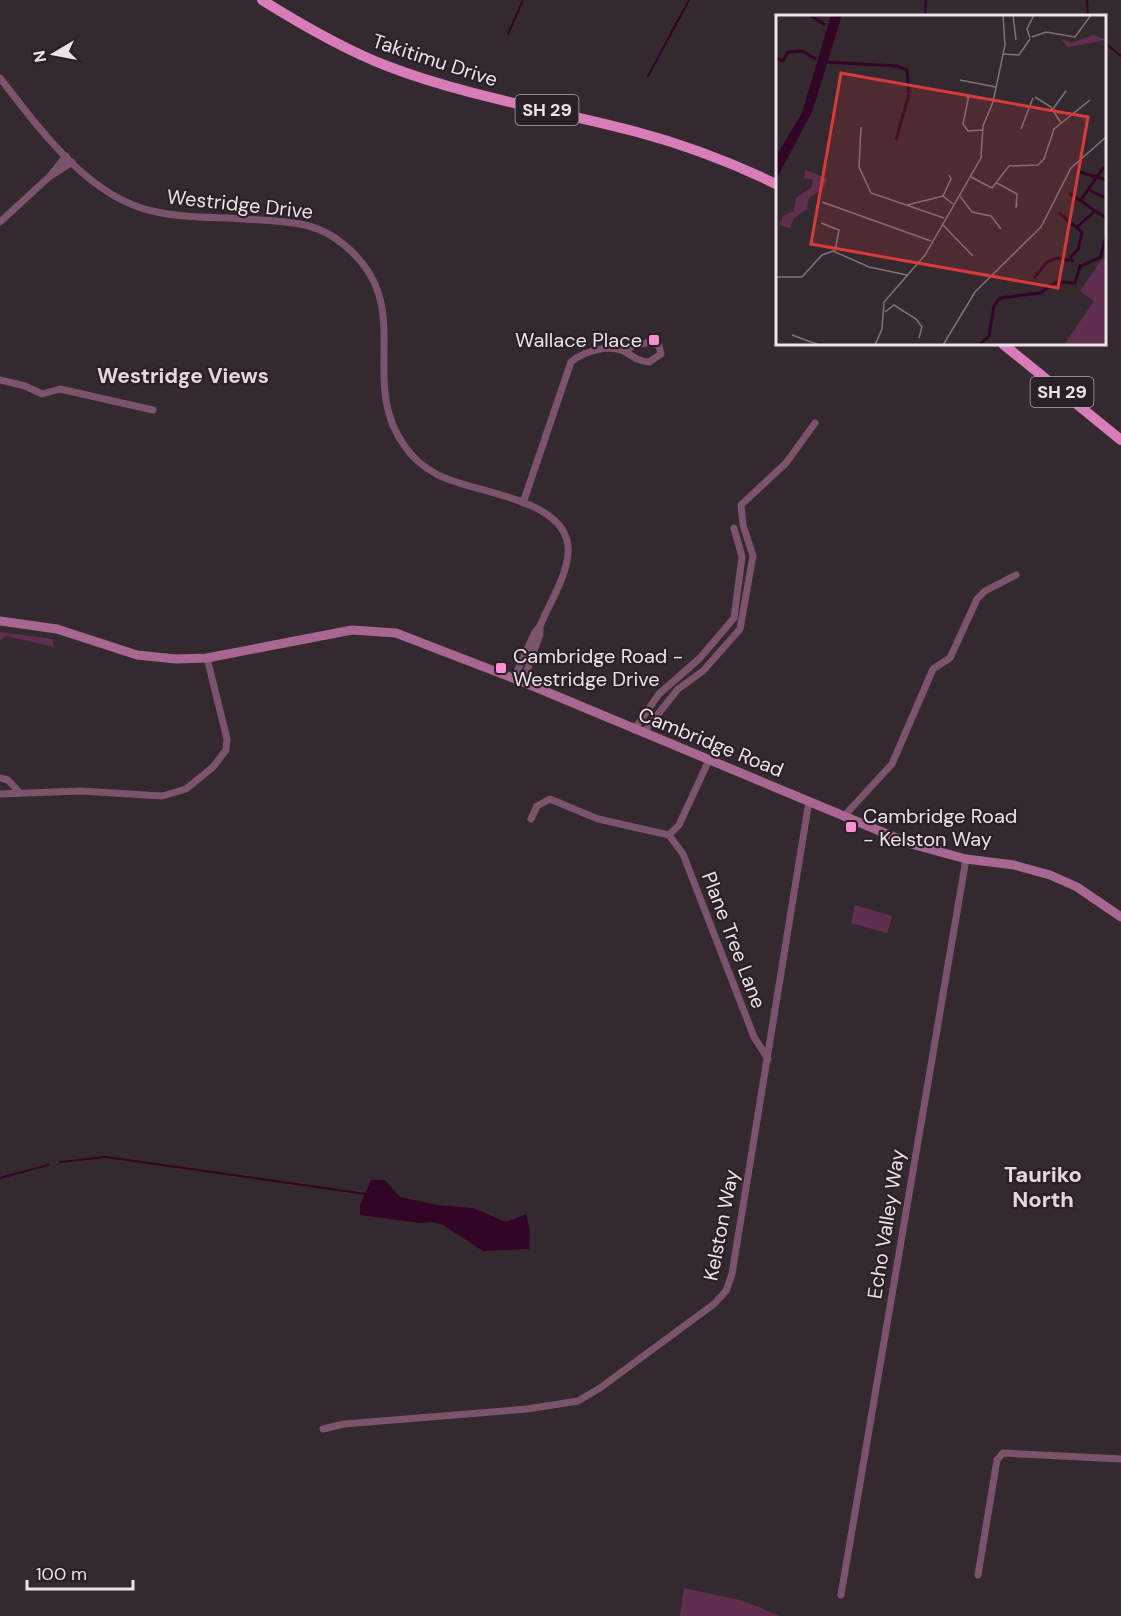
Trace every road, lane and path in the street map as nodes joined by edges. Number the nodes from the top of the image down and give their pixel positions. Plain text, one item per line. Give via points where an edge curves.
1 (262, 0) edge
2 (0, 78) edge
3 (66, 156) junction
4 (72, 162) junction
5 (49, 177) junction
6 (776, 185) edge
7 (0, 222) edge
8 (1004, 345) edge
9 (626, 352) junction
10 (0, 380) edge
11 (153, 410) dead end
12 (815, 423) dead end
13 (1121, 440) edge
14 (524, 503) junction
15 (734, 528) dead end
16 (1016, 575) dead end
17 (0, 621) edge
18 (207, 658) junction
19 (518, 680) junction
20 (638, 731) junction
21 (709, 760) junction
22 (0, 778) edge
23 (19, 792) junction
24 (0, 794) edge
25 (809, 801) junction
26 (844, 816) junction
27 (531, 819) dead end
28 (669, 835) junction
29 (966, 859) junction
30 (1121, 917) edge
31 (768, 1059) junction
32 (323, 1429) dead end
33 (1121, 1459) edge
34 (978, 1575) dead end
35 (841, 1594) dead end

1 - 6 highway, Takitimu Drive / SH 29 via 349,50 387,66 498,99 639,132 696,150
2 - 3 street, Westridge Drive
3 - 4 street, Westridge Drive
3 - 5 street
4 - 5 street
4 - 14 street, Westridge Drive via 120,199 150,211 299,224 321,229 337,239 362,262 381,300 385,402 390,422 405,447 437,474
5 - 7 street
8 - 13 highway, SH 29
9 - 9 street via 633,345 653,342 661,354 649,362
9 - 14 street via 586,351 572,362
10 - 11 street via 42,394 60,389
12 - 20 street via 786,463 741,505 753,556 740,629 703,671 678,689
14 - 19 street, Westridge Drive via 553,517 564,530 568,546 566,563
15 - 20 street via 742,557 734,618 700,658 659,694
16 - 26 street via 977,599 950,658 933,669 892,764
17 - 18 main road, Cambridge Road via 57,629 137,656
18 - 19 main road, Cambridge Road via 338,632 375,630 426,643
18 - 23 street via 228,739 226,750 213,767 186,789 162,796
19 - 20 main road, Cambridge Road
20 - 21 main road, Cambridge Road
21 - 25 main road, Cambridge Road
21 - 28 street via 679,825
22 - 23 street via 8,780
23 - 24 street
25 - 26 main road, Cambridge Road
25 - 31 street, Kelston Way
26 - 29 main road, Cambridge Road via 911,844
27 - 28 street via 537,806 550,799 598,819
28 - 31 street, Plane Tree Lane via 683,855 754,1037
29 - 30 main road, Cambridge Road via 1014,865 1050,875 1077,887
29 - 35 street, Echo Valley Way
31 - 32 street, Kelston Way via 729,1284 714,1304 600,1389 578,1401
33 - 34 street via 1002,1454 997,1460

